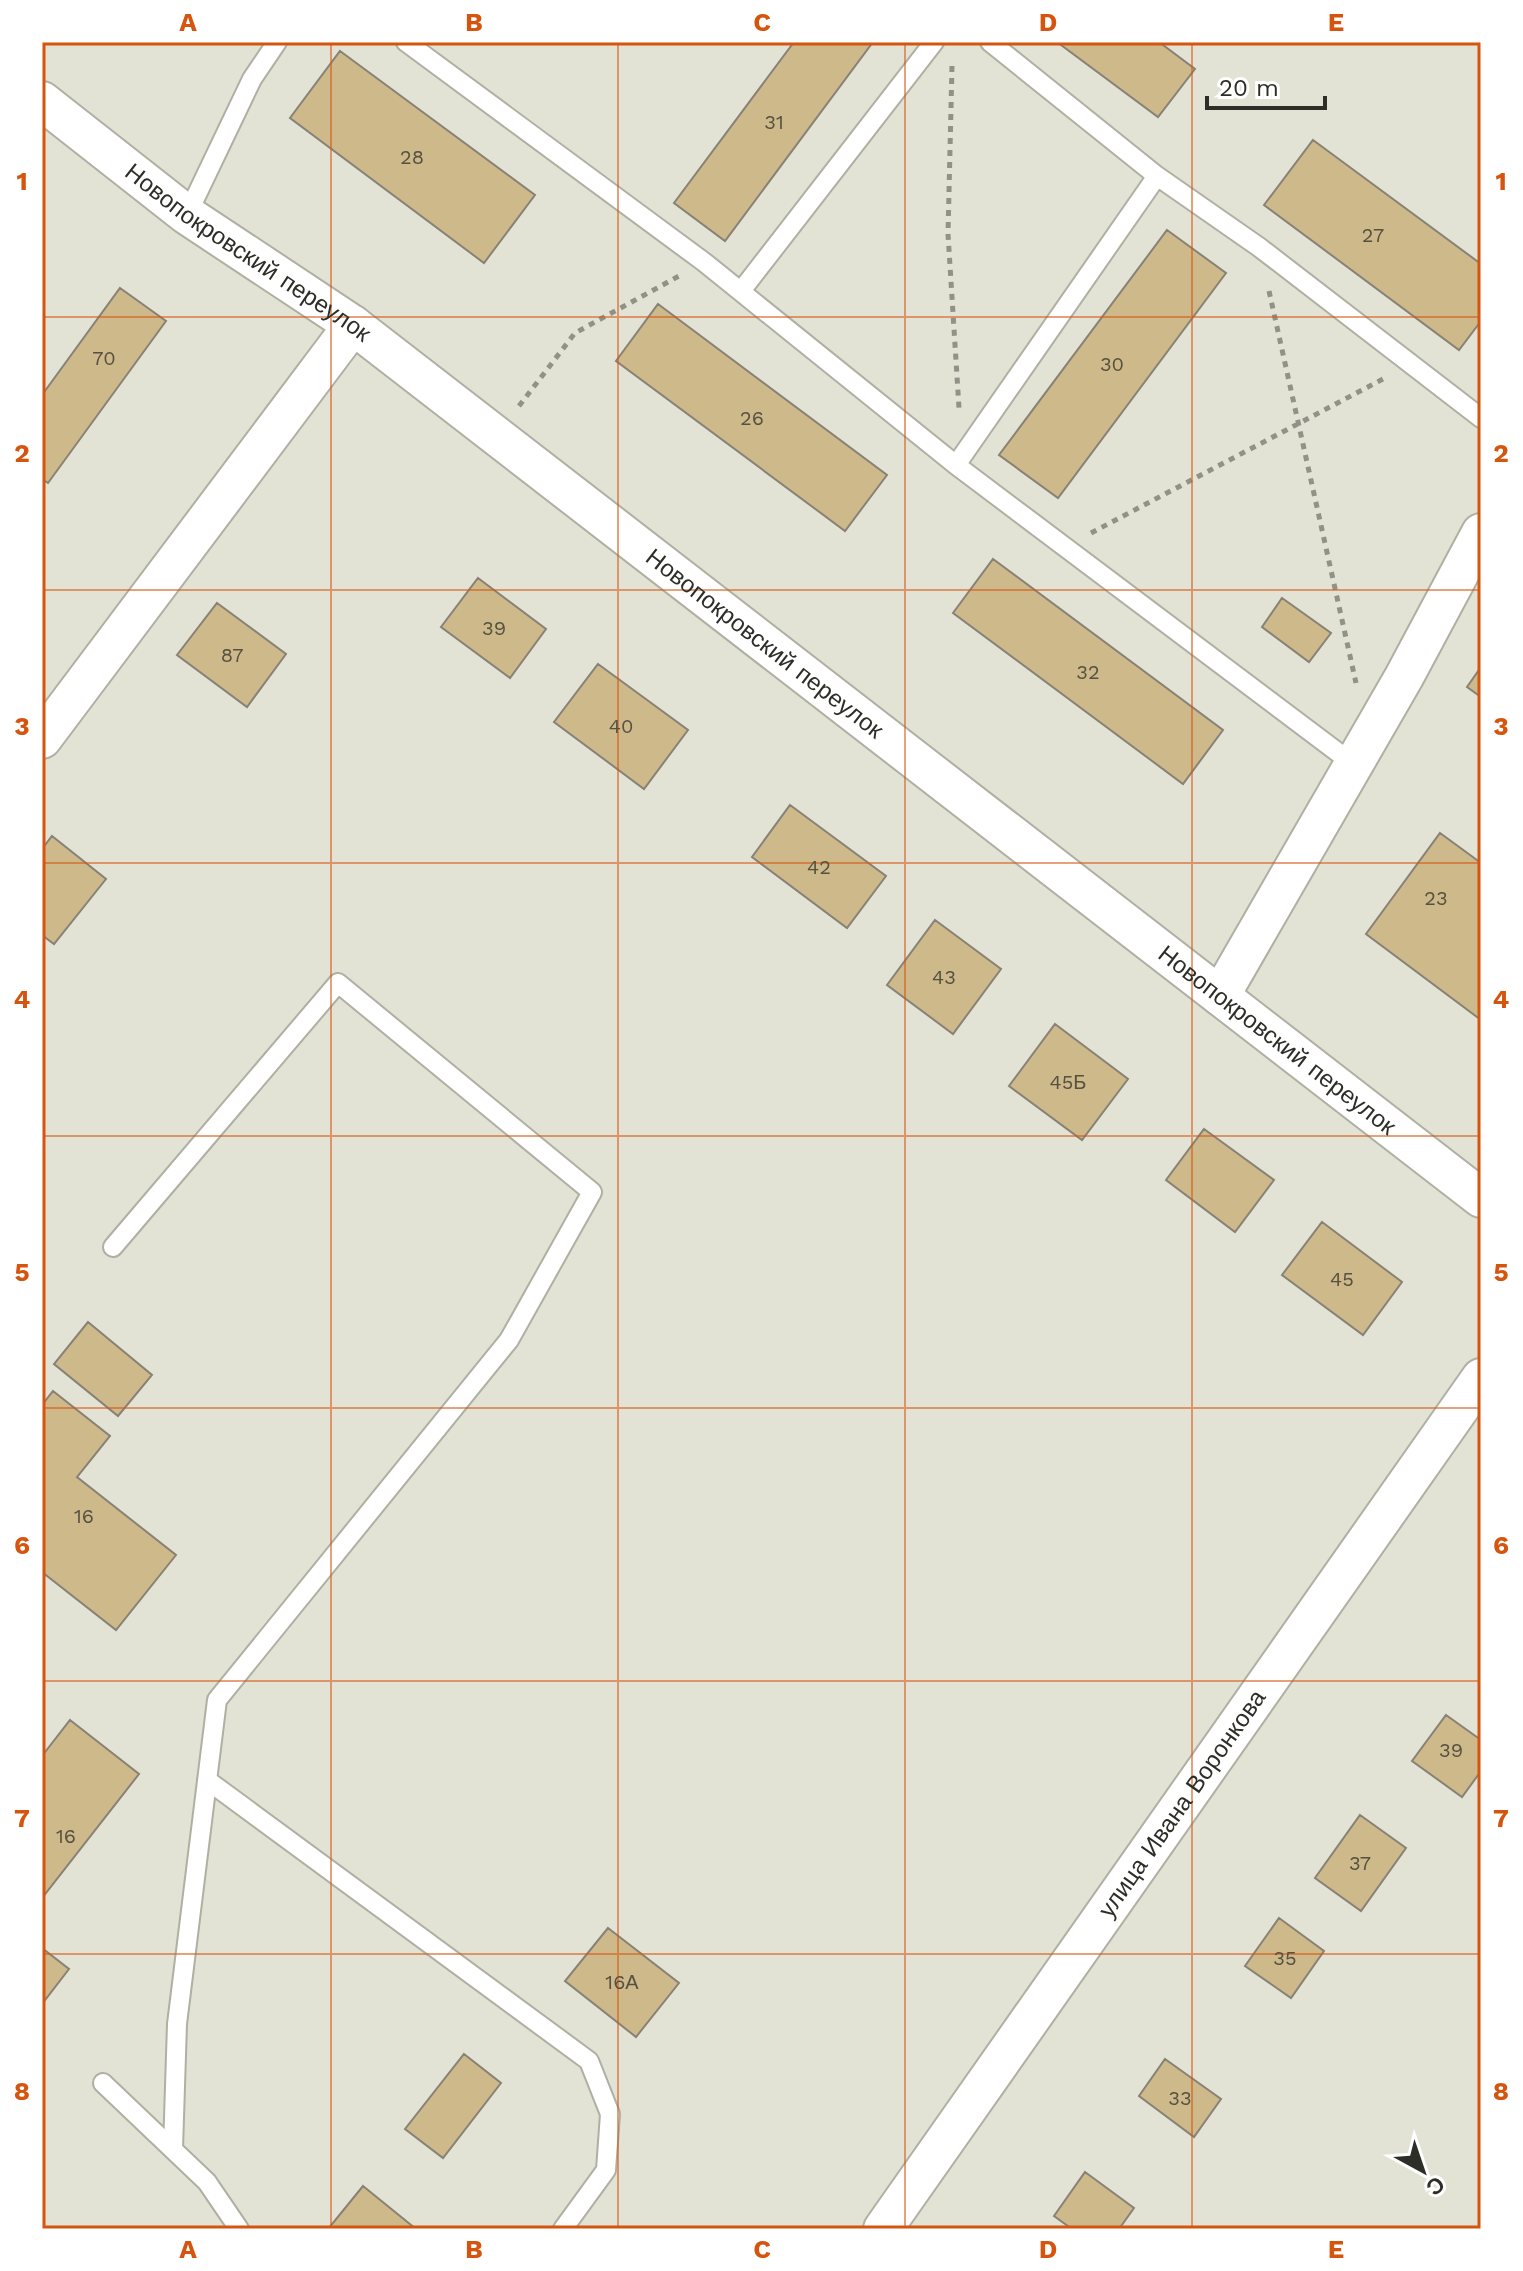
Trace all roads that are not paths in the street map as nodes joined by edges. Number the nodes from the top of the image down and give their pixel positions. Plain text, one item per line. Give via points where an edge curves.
1 (277, 42) edge
2 (406, 42) edge
3 (934, 42) edge
4 (990, 42) edge
5 (42, 101) edge
6 (1157, 176) junction
7 (187, 215) junction
8 (741, 291) junction
9 (353, 325) junction
10 (1481, 418) edge
11 (959, 461) junction
12 (1481, 533) edge
13 (42, 739) edge
14 (1360, 751) junction
15 (1220, 996) junction
16 (1481, 1198) edge
17 (113, 1247) dead end
18 (1481, 1378) edge
19 (207, 1780) junction
20 (103, 2083) dead end
21 (173, 2149) junction
22 (239, 2229) edge
23 (563, 2229) edge
24 (883, 2229) edge

1 - 7 lane via 252,79
2 - 8 lane
3 - 8 lane
4 - 6 lane
5 - 7 street, Новопокровский переулок
6 - 10 lane via 1413,362
6 - 11 lane
7 - 9 street, Новопокровский переулок
8 - 11 lane
9 - 13 street
9 - 15 street, Новопокровский переулок
11 - 14 lane via 1065,546
12 - 14 street
14 - 15 street
15 - 16 street, Новопокровский переулок
17 - 19 lane via 338,983 592,1192 509,1340 217,1700
18 - 24 street, улица Ивана Воронкова
19 - 21 lane via 177,2024
19 - 23 lane via 589,2061 610,2114 606,2170
20 - 21 lane
21 - 22 lane via 207,2182

